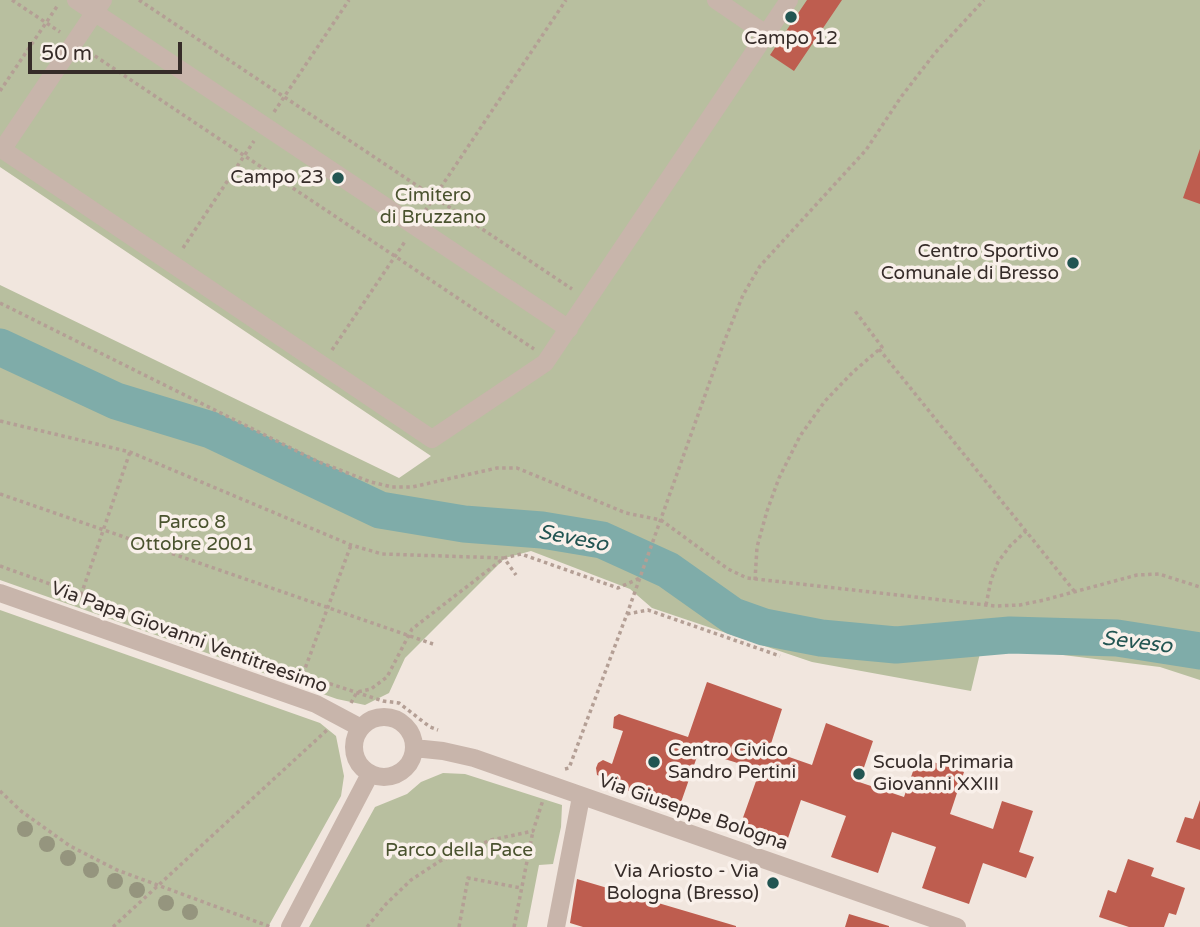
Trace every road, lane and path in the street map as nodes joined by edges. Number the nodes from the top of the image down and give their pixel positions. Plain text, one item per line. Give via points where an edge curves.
1 (12, 0) edge
2 (61, 0) edge
3 (76, 0) edge
4 (139, 0) edge
5 (566, 0) edge
6 (716, 0) edge
7 (789, 0) edge
8 (984, 0) edge
9 (99, 6) edge
10 (46, 23) junction
11 (766, 34) junction
12 (75, 42) junction
13 (0, 91) edge
14 (1, 149) edge
15 (434, 197) junction
16 (415, 226) junction
17 (395, 256) junction
18 (588, 300) junction
19 (0, 303) edge
20 (855, 311) dead end
21 (569, 329) junction
22 (879, 349) junction
23 (548, 358) junction
24 (322, 365) junction
25 (0, 421) edge
26 (130, 452) junction
27 (0, 494) edge
28 (661, 520) junction
29 (103, 530) junction
30 (1026, 531) junction
31 (351, 545) junction
32 (503, 558) junction
33 (0, 566) edge
34 (516, 575) dead end
35 (755, 580) junction
36 (1200, 587) edge
37 (1075, 592) junction
38 (0, 593) edge
39 (81, 595) junction
40 (986, 605) junction
41 (329, 608) junction
42 (627, 614) dead end
43 (409, 635) junction
44 (433, 644) dead end
45 (780, 656) dead end
46 (303, 675) junction
47 (357, 692) junction
48 (342, 716) junction
49 (361, 728) junction
50 (442, 731) dead end
51 (414, 748) junction
52 (370, 774) junction
53 (0, 791) edge
54 (581, 797) junction
55 (533, 831) dead end
56 (156, 886) junction
57 (521, 888) junction
58 (113, 927) edge
59 (272, 927) edge
60 (290, 927) edge
61 (459, 927) edge
62 (514, 927) edge
63 (556, 927) edge
64 (957, 927) edge

1 - 10 path
2 - 10 path
3 - 9 street
4 - 15 path
5 - 15 path
6 - 11 street
7 - 11 street
8 - 28 path via 934,52 866,150 760,266 724,342
9 - 12 street
9 - 16 street
10 - 12 path
10 - 13 path
11 - 18 street
12 - 14 street
12 - 17 path
14 - 24 street
15 - 16 path
15 - 18 path
16 - 17 path
16 - 21 street
17 - 23 path
17 - 24 path
18 - 21 street
19 - 28 path via 319,461 371,482 412,487 497,468 517,468 626,513
20 - 22 path via 882,347
21 - 23 street
22 - 30 path
22 - 35 path via 825,401 800,436 767,511 757,547
23 - 24 street via 432,439
25 - 26 path
26 - 29 path
26 - 31 path
27 - 29 path
28 - 32 path via 640,578 618,588 521,554
28 - 35 path via 728,569
29 - 39 path
29 - 41 path
30 - 37 path
30 - 40 path via 998,562
31 - 32 path via 382,554
31 - 41 path
32 - 34 path
32 - 43 path
33 - 39 path
35 - 40 path
36 - 37 path via 1159,574 1137,575
37 - 40 path via 1020,605
38 - 48 street, Via Papa Giovanni Ventitreesimo
39 - 46 path
41 - 43 path
41 - 46 path
42 - 45 path via 648,610
43 - 44 path
43 - 47 path via 387,677
46 - 47 path
47 - 48 path
47 - 50 path via 399,703
48 - 49 street, Via Papa Giovanni Ventitreesimo
48 - 56 path
49 - 51 street via 377,717 402,721 411,730
49 - 52 street via 354,745 356,758
51 - 52 street via 408,766 398,774 386,778
51 - 54 street, Via Giuseppe Bologna via 474,758
52 - 60 street
53 - 56 path via 70,846
54 - 63 street
54 - 64 street, Via Giuseppe Bologna
55 - 57 path
56 - 58 path
56 - 59 path
57 - 61 path via 468,878
57 - 62 path

